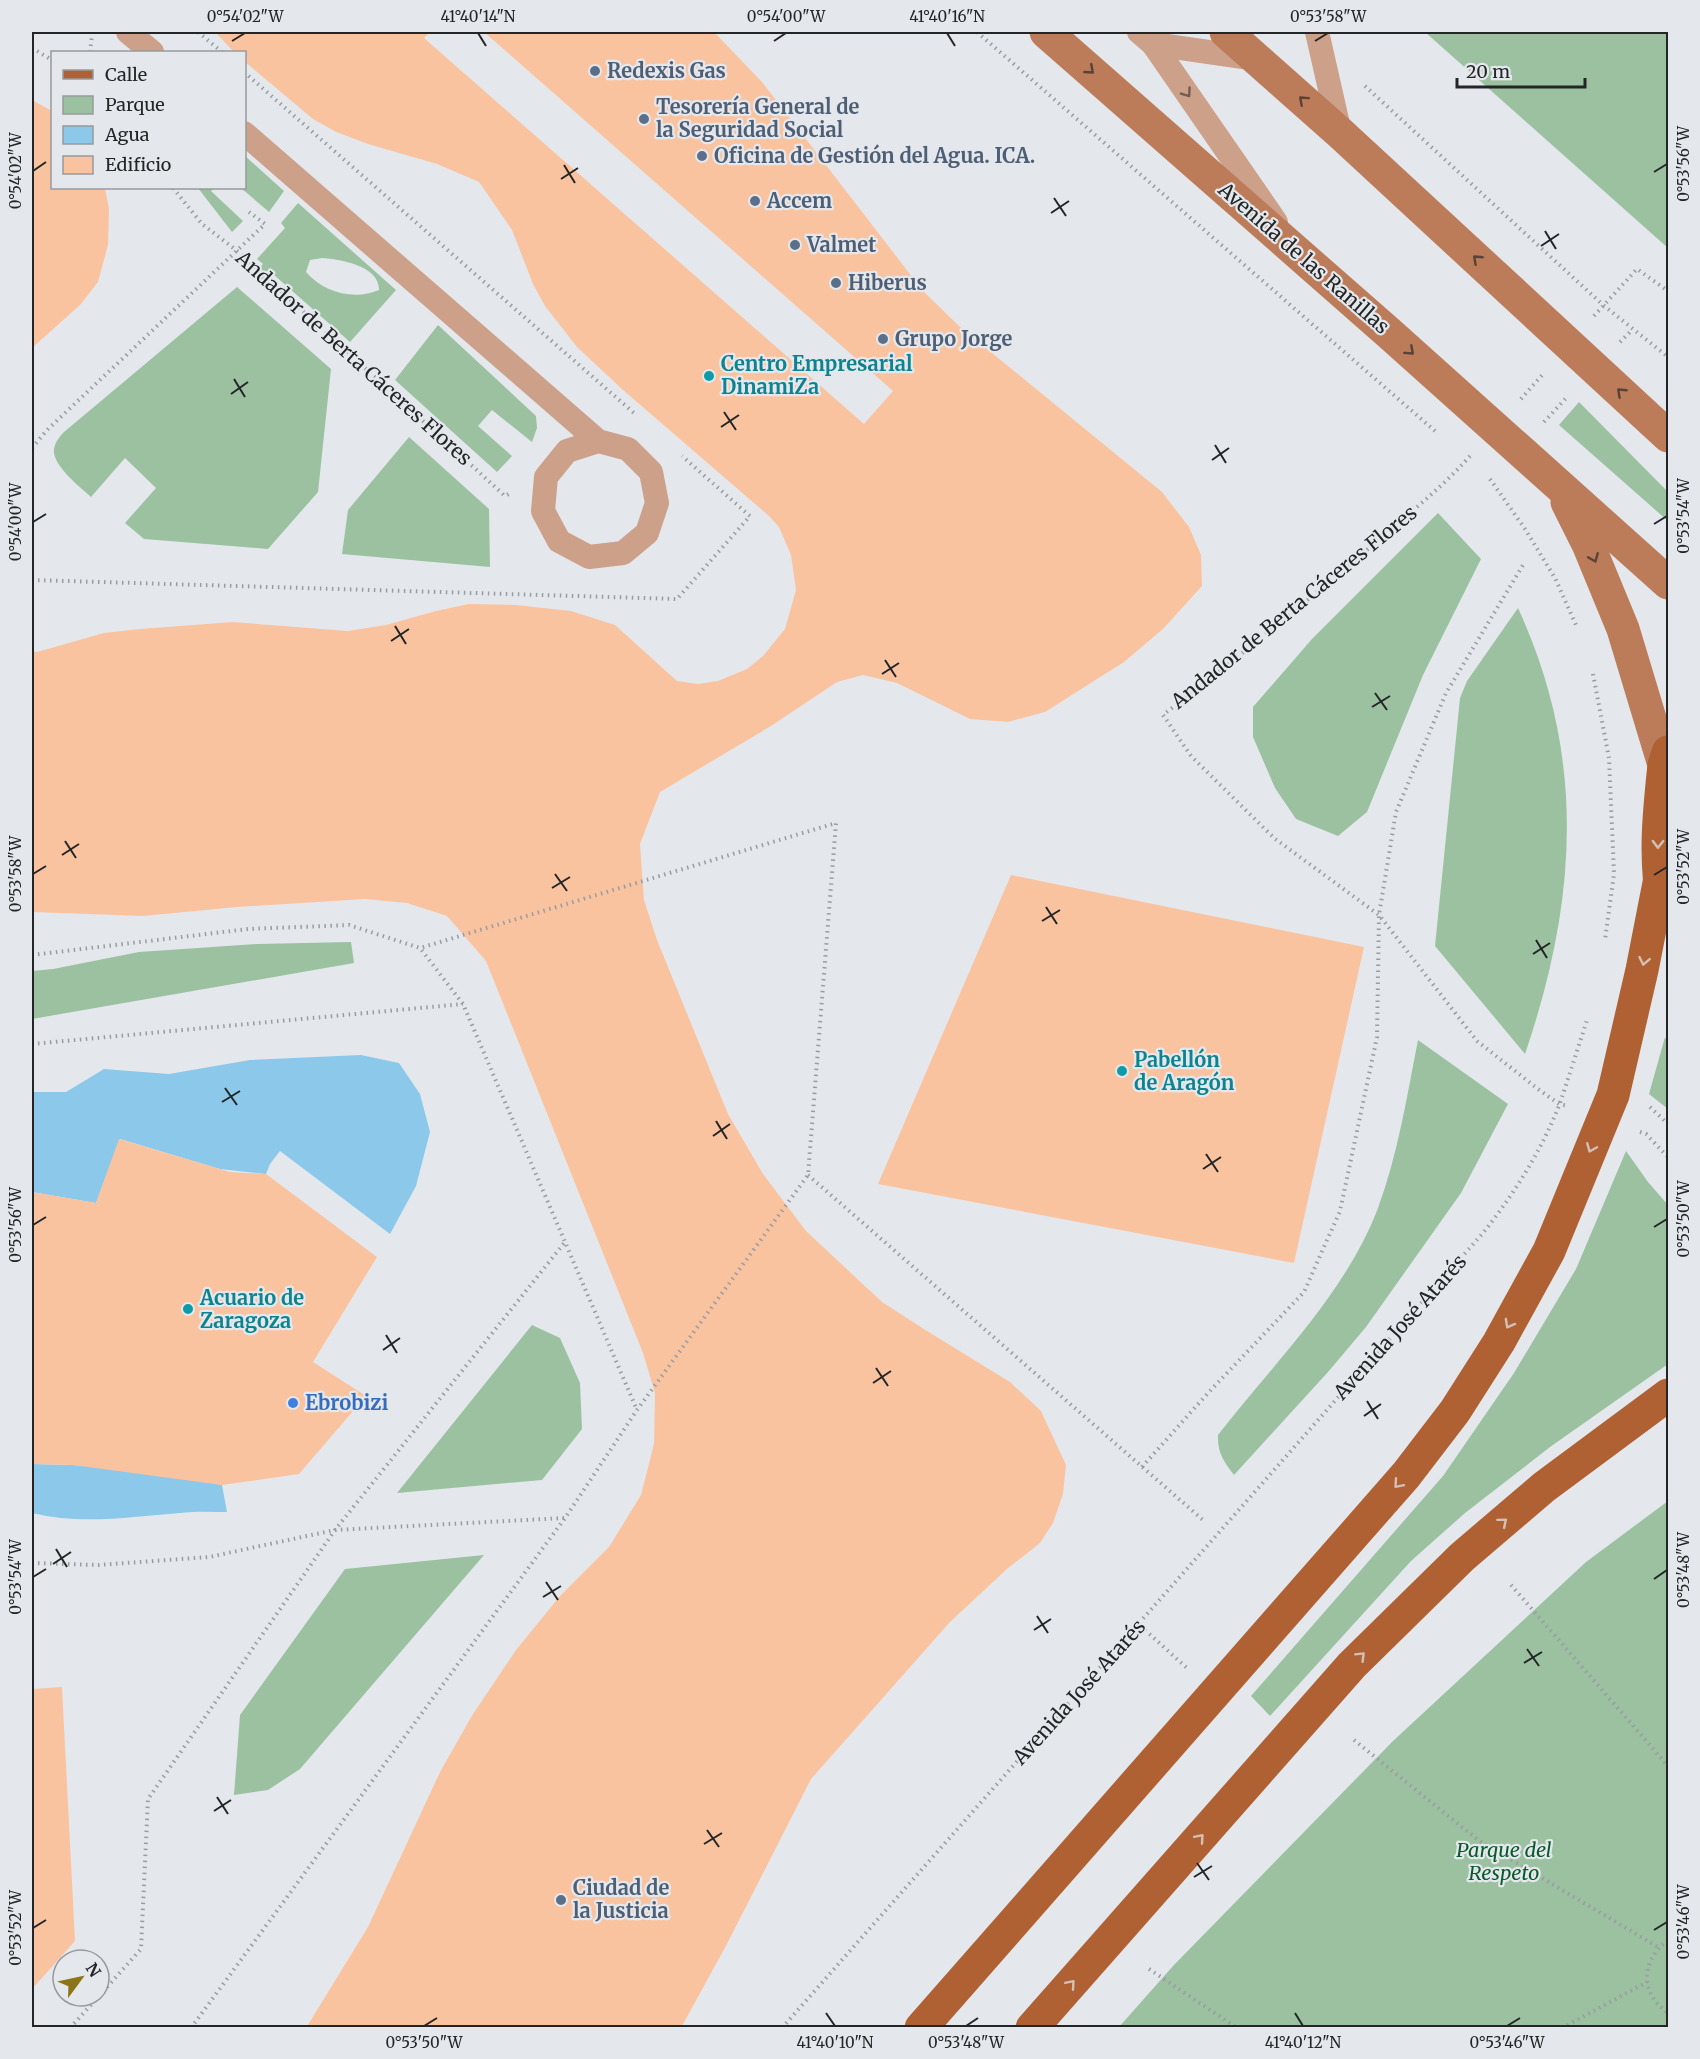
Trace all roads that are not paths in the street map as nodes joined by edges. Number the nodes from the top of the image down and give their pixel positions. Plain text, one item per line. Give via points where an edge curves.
1 (128, 32) edge
2 (1046, 32) edge
3 (1226, 32) edge
4 (1317, 32) edge
5 (1146, 38) edge
6 (151, 51) edge
7 (1257, 59) junction
8 (1340, 133) junction
9 (246, 135) edge
10 (1298, 254) junction
11 (1667, 433) edge
12 (598, 441) junction
13 (1560, 487) junction
14 (1668, 583) edge
15 (1666, 759) edge
16 (1659, 883) junction
17 (1668, 931) edge
18 (1668, 1395) edge
19 (921, 2028) edge
20 (1032, 2028) edge

1 - 6 lane
2 -> 10 main road, Avenida de las Ranillas
3 - 7 main road
4 - 8 lane
5 - 7 lane
5 -> 10 lane
8 -> 7 main road
11 -> 8 main road
9 - 12 lane
10 -> 13 main road, Avenida de las Ranillas
12 - 12 lane via 567,451 546,477 543,511 559,541 589,557 623,553 647,533 657,503 651,472 628,449
13 - 14 main road, Avenida de las Ranillas
13 -> 15 main road, Avenida de las Ranillas via 1623,628
15 -> 16 main road via 1657,847
16 - 17 main road
16 -> 19 main road via 1613,1095 1549,1251 1461,1401 1406,1475
20 -> 18 main road via 1352,1665 1403,1613 1544,1487

